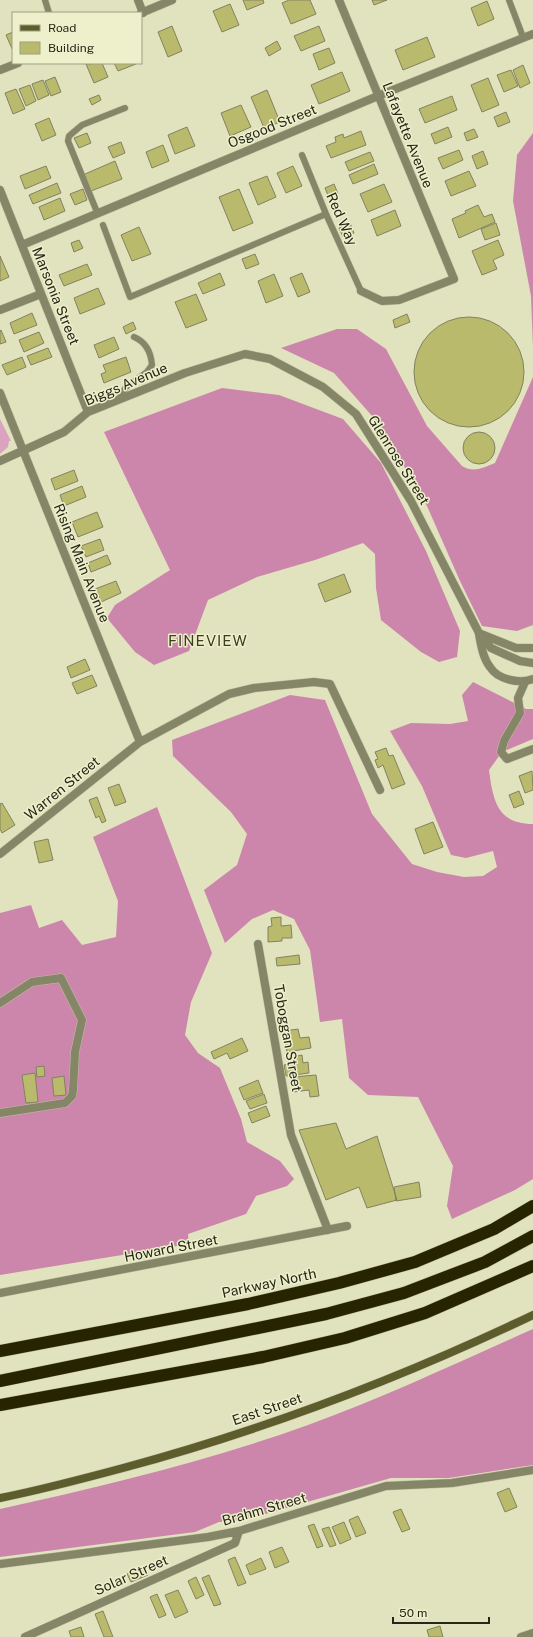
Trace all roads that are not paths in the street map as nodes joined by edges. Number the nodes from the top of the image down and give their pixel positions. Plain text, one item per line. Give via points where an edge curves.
1 (45, 0) edge
2 (138, 0) edge
3 (172, 0) edge
4 (339, 0) edge
5 (509, 0) edge
6 (49, 12) edge
7 (142, 12) edge
8 (142, 13) edge
9 (533, 34) edge
10 (524, 38) junction
11 (15, 64) edge
12 (0, 70) edge
13 (378, 96) junction
14 (125, 108) dead end
15 (302, 155) dead end
16 (0, 190) edge
17 (97, 212) junction
18 (326, 214) junction
19 (102, 225) dead end
20 (22, 245) junction
21 (361, 291) joint
22 (41, 294) junction
23 (0, 310) edge
24 (134, 337) dead end
25 (245, 354) joint
26 (0, 393) edge
27 (118, 399) junction
28 (88, 412) junction
29 (24, 451) junction
30 (0, 460) edge
31 (479, 633) junction
32 (533, 648) edge
33 (533, 663) edge
34 (529, 680) edge
35 (140, 742) junction
36 (533, 749) edge
37 (380, 790) dead end
38 (0, 854) edge
39 (258, 944) dead end
40 (0, 1003) edge
41 (0, 1114) edge
42 (533, 1206) edge
43 (346, 1226) dead end
44 (328, 1230) junction
45 (533, 1236) edge
46 (533, 1266) edge
47 (0, 1293) edge
48 (533, 1315) edge
49 (0, 1351) edge
50 (0, 1381) edge
51 (0, 1405) edge
52 (533, 1470) edge
53 (0, 1498) edge
54 (239, 1531) junction
55 (0, 1564) edge
56 (533, 1633) edge
57 (25, 1637) edge
58 (521, 1637) edge

1 - 6 lane
2 - 7 street
3 - 8 street
4 - 13 street, Lafayette Avenue
5 - 10 lane
9 - 10 street, Osgood Street
10 - 13 street, Osgood Street
11 - 12 street
13 - 17 street, Osgood Street
13 - 21 street, Lafayette Avenue via 454,279 399,300 382,300
14 - 17 lane via 82,125 69,136 68,141
15 - 18 lane, Red Way
16 - 20 street, Marsonia Street
17 - 20 street, Osgood Street
18 - 19 lane via 130,297
18 - 21 lane, Red Way
20 - 22 street, Marsonia Street
22 - 23 street
22 - 28 street, Marsonia Street
24 - 27 lane via 142,340 152,357 152,365 148,372 126,387
25 - 27 street, Biggs Avenue
25 - 31 street, Glenrose Street via 270,359 323,387 356,414 411,501
26 - 29 street, Rising Main Avenue
27 - 28 street, Biggs Avenue
28 - 29 street, Biggs Avenue via 64,432
29 - 30 street, Biggs Avenue
29 - 35 street, Rising Main Avenue
31 - 32 street via 516,648
31 - 33 street, Glenrose Street via 491,648 520,661
31 - 34 street via 485,658 491,669 504,678
34 - 36 street via 518,698 520,713 501,747 501,752 507,759
35 - 37 street, Warren Street via 229,694 269,686 314,682 330,684
35 - 38 street, Warren Street
39 - 44 street, Toboggan Street via 291,1135
40 - 41 street via 32,982 61,978 82,1020 75,1052 72,1096 65,1103
42 - 49 highway, Parkway North via 494,1229 415,1262 339,1283 240,1306
43 - 44 street, Howard Street
44 - 47 street, Howard Street
45 - 50 highway via 485,1262 404,1293 326,1314
46 - 51 highway via 425,1313 345,1338 263,1357
48 - 53 main road, East Street via 392,1377 279,1420 166,1456
52 - 54 street, Brahm Street via 452,1483 386,1486
54 - 55 street, Brahm Street
54 - 57 street, Solar Street via 235,1543
56 - 58 street

